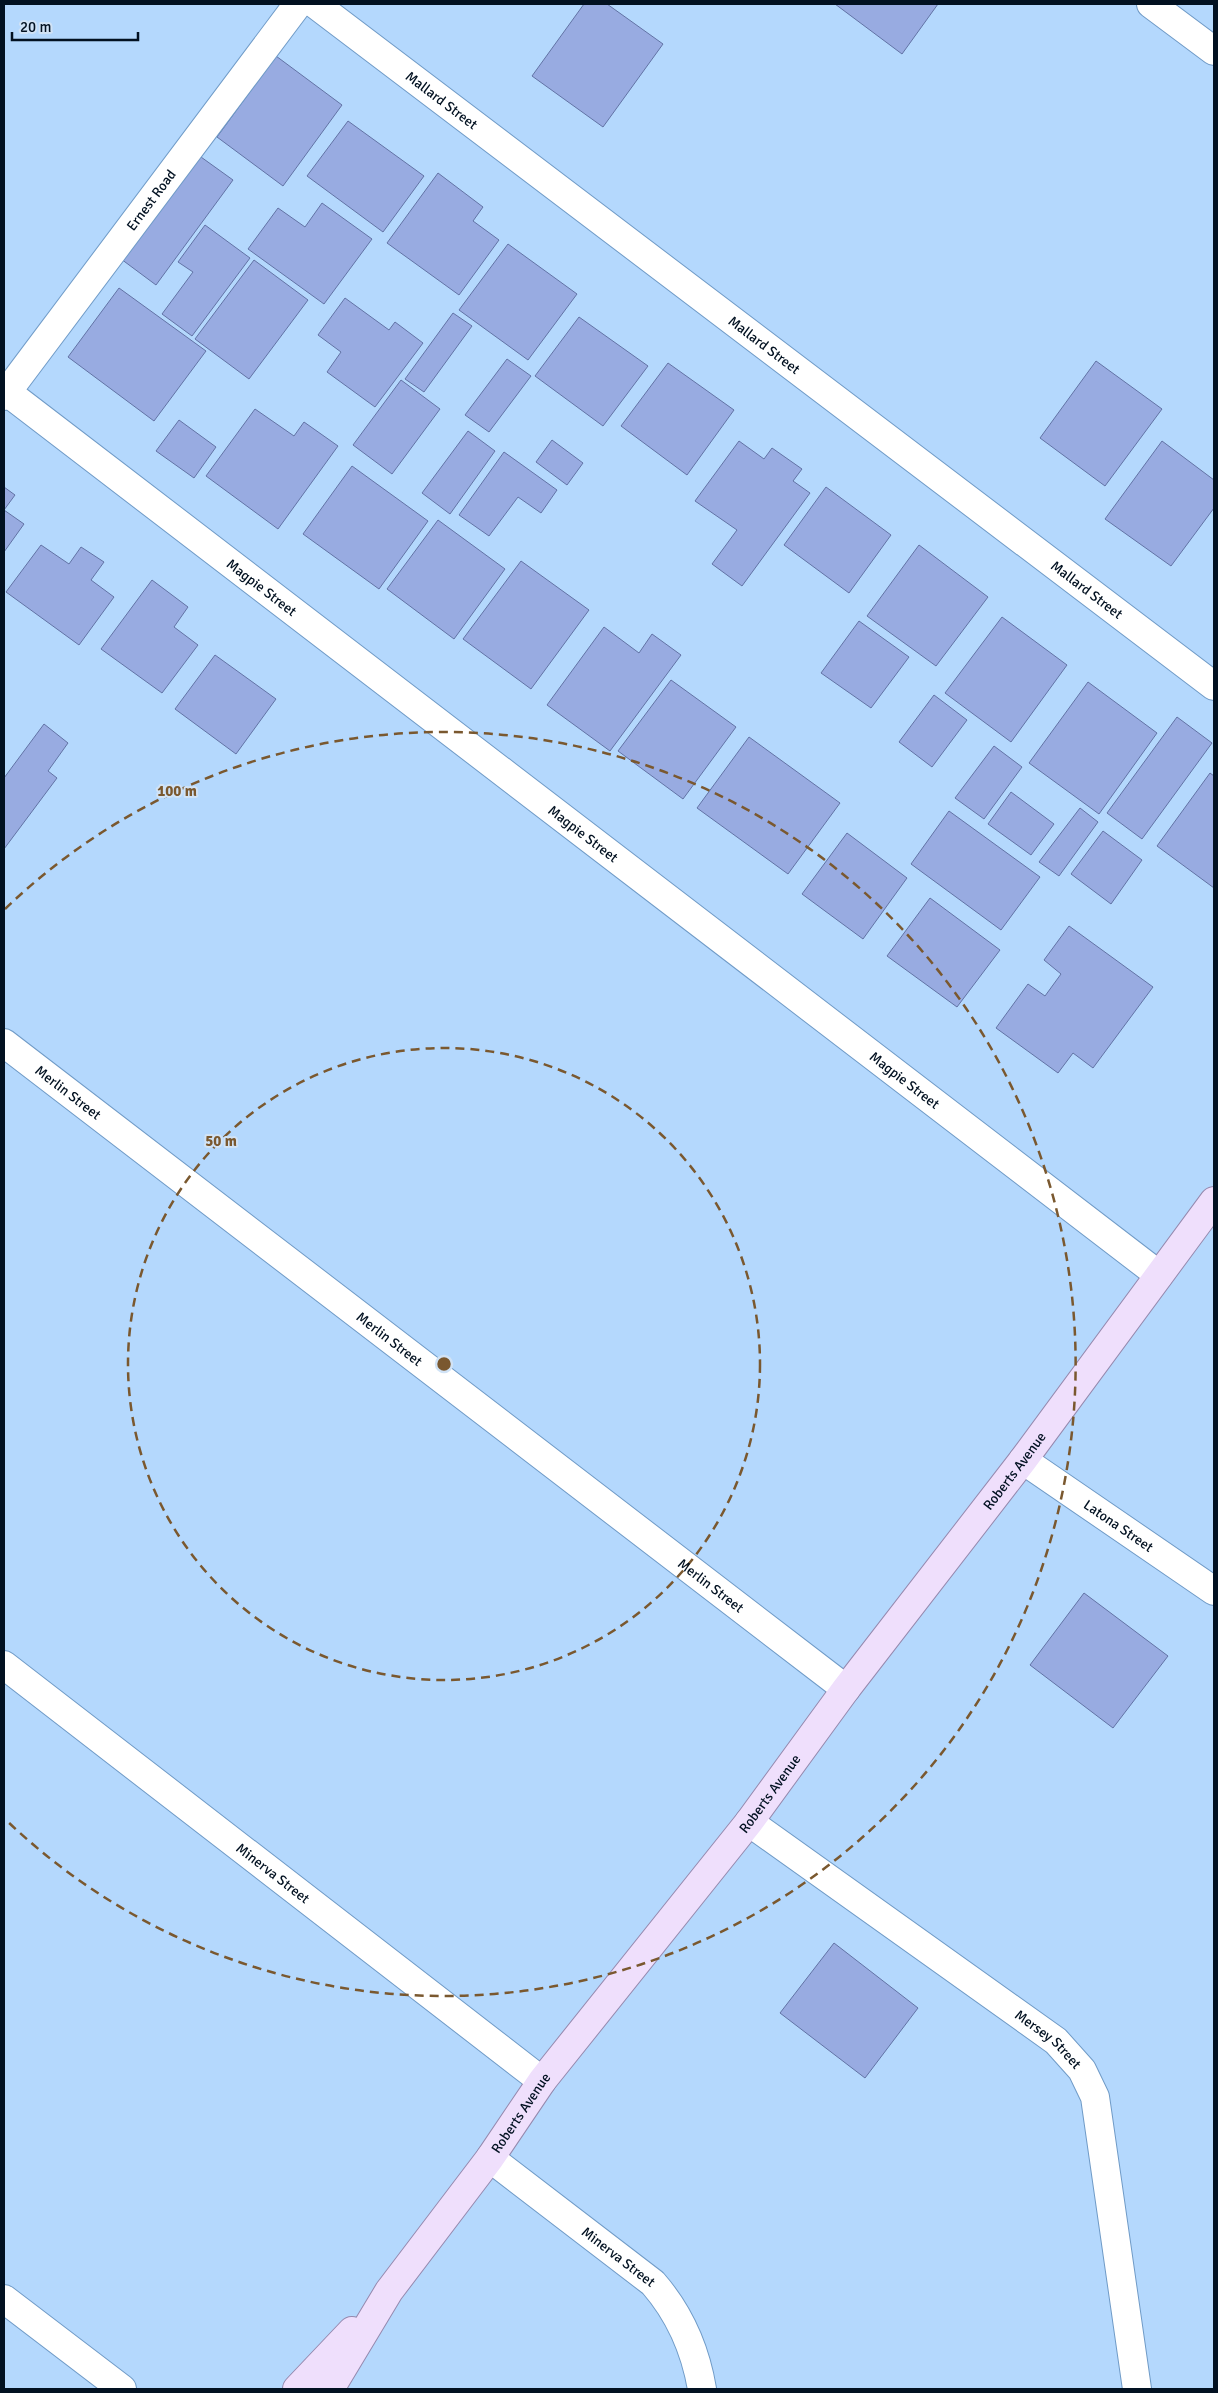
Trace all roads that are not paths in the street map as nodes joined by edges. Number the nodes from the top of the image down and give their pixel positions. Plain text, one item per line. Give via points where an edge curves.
1 (298, 4) edge
2 (315, 4) edge
3 (1151, 4) edge
4 (1214, 51) edge
5 (5, 394) edge
6 (1214, 686) edge
7 (4, 1044) edge
8 (1214, 1201) edge
9 (1159, 1275) junction
10 (1023, 1460) junction
11 (1214, 1591) edge
12 (4, 1666) edge
13 (846, 1689) junction
14 (749, 1822) junction
15 (542, 2082) junction
16 (490, 2158) junction
17 (389, 2291) junction
18 (4, 2299) edge
19 (122, 2389) edge
20 (297, 2389) edge
21 (330, 2389) edge
22 (702, 2389) edge
23 (1137, 2389) edge

1 - 5 street, Ernest Road
2 - 6 street, Mallard Street
3 - 4 street
5 - 9 street, Magpie Street
7 - 13 street, Merlin Street
8 - 9 main road, Roberts Avenue
9 - 10 main road, Roberts Avenue
10 - 11 street, Latona Street
10 - 13 main road, Roberts Avenue
12 - 15 street, Minerva Street
13 - 14 main road, Roberts Avenue
14 - 15 main road, Roberts Avenue
14 - 23 street, Mersey Street via 1056,2041 1082,2070 1095,2097
15 - 16 main road, Roberts Avenue
16 - 17 main road, Roberts Avenue
16 - 22 street, Minerva Street via 653,2283 668,2300 685,2331 697,2361
17 - 20 main road
17 - 21 main road, Roberts Avenue
18 - 19 street

